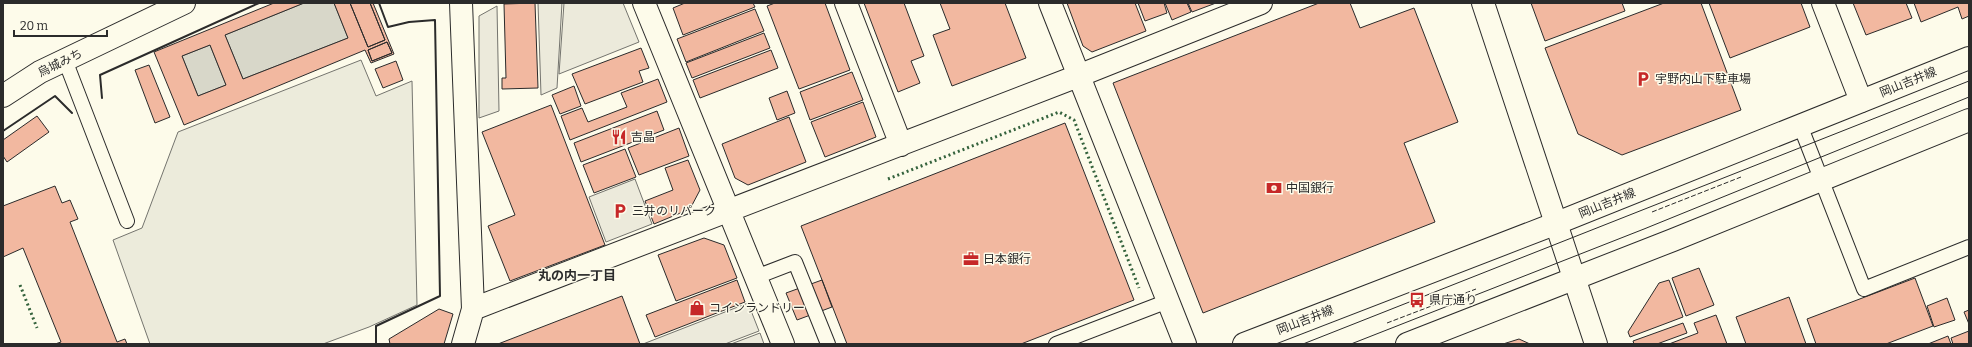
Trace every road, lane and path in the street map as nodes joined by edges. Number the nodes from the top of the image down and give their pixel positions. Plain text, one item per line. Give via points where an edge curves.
1 (184, 3) edge
2 (461, 3) edge
3 (644, 3) edge
4 (846, 3) edge
5 (1050, 3) edge
6 (1483, 3) edge
7 (1823, 3) edge
8 (1251, 5) edge
9 (1969, 58) edge
10 (65, 60) junction
11 (1078, 76) junction
12 (3, 96) edge
13 (1861, 101) junction
14 (1969, 120) edge
15 (1800, 125) junction
16 (901, 145) junction
17 (1821, 180) junction
18 (728, 210) junction
19 (127, 222) dead end
20 (1557, 223) junction
21 (1969, 247) edge
22 (756, 278) junction
23 (1575, 279) junction
24 (1168, 301) junction
25 (473, 309) junction
26 (463, 344) edge
27 (783, 344) edge
28 (828, 344) edge
29 (1056, 344) edge
30 (1185, 344) edge
31 (1244, 344) edge
32 (1407, 344) edge
33 (1596, 344) edge

1 - 10 street, 烏城みち
2 - 25 street
3 - 18 street
4 - 16 street
5 - 11 street
6 - 20 street
7 - 13 street
8 - 11 street
9 - 13 street, 岡山吉井線
10 - 12 street, 烏城みち via 40,72
10 - 19 lane
11 - 16 street
11 - 24 street
13 - 15 street, 岡山吉井線
14 - 17 street
15 - 17 lane
15 - 20 street, 岡山吉井線
16 - 18 street
17 - 21 lane via 1864,289
17 - 23 street
18 - 22 street
18 - 25 street
20 - 23 street
20 - 31 street, 岡山吉井線
22 - 27 street
22 - 28 lane via 796,262
23 - 32 street
23 - 33 street
24 - 29 lane
24 - 30 street
25 - 26 street

